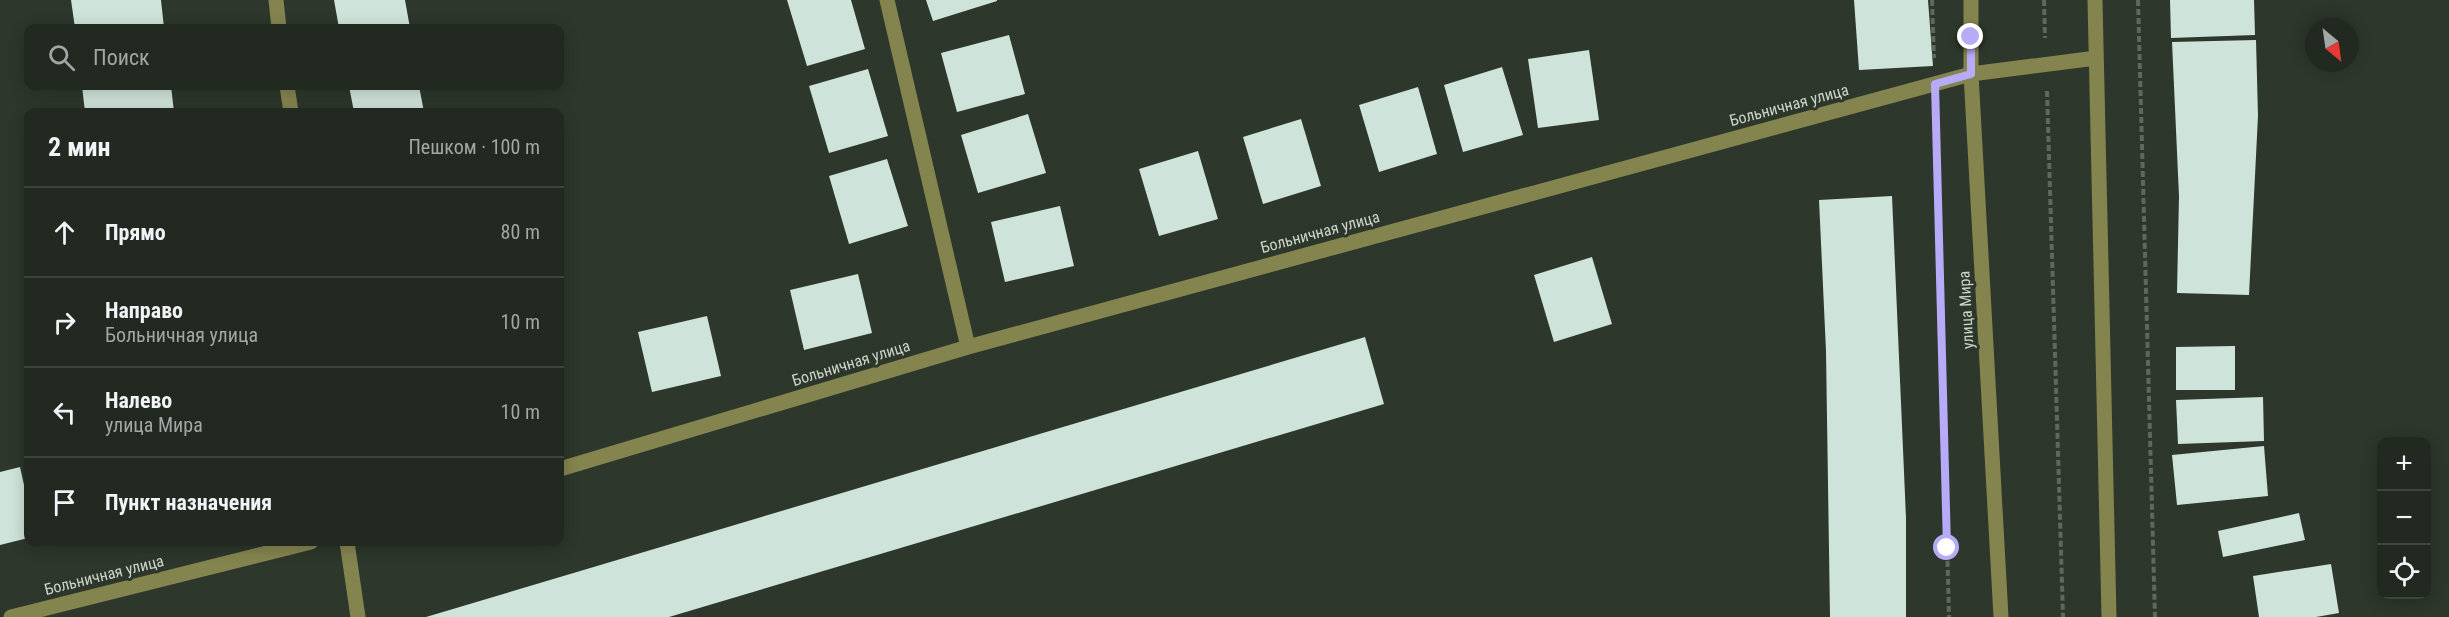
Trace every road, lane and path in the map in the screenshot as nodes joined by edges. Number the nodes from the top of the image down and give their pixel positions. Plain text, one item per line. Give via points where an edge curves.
1 (276, 0) edge
2 (886, 0) edge
3 (1932, 0) edge
4 (1971, 0) edge
5 (2044, 0) edge
6 (2095, 0) edge
7 (2138, 0) edge
8 (279, 24) edge
9 (2096, 58) junction
10 (2046, 65) junction
11 (1971, 74) junction
12 (1935, 84) junction
13 (288, 90) edge
14 (290, 108) edge
15 (968, 346) junction
16 (564, 468) edge
17 (295, 546) edge
18 (348, 546) edge
19 (11, 617) edge
20 (358, 617) edge
21 (1949, 617) edge
22 (2001, 617) edge
23 (2063, 617) edge
24 (2109, 617) edge
25 (2155, 617) edge

1 - 8 street
2 - 15 street
3 - 12 path
4 - 11 street, улица Мира
5 - 10 path
6 - 9 street
7 - 25 path
9 - 10 street, Больничная улица
9 - 24 street
10 - 11 street, Больничная улица
10 - 23 path
11 - 12 street, Больничная улица
11 - 22 street, улица Мира
12 - 15 street, Больничная улица
12 - 21 path
13 - 14 street
15 - 16 street, Больничная улица
17 - 19 street, Больничная улица
18 - 20 street

